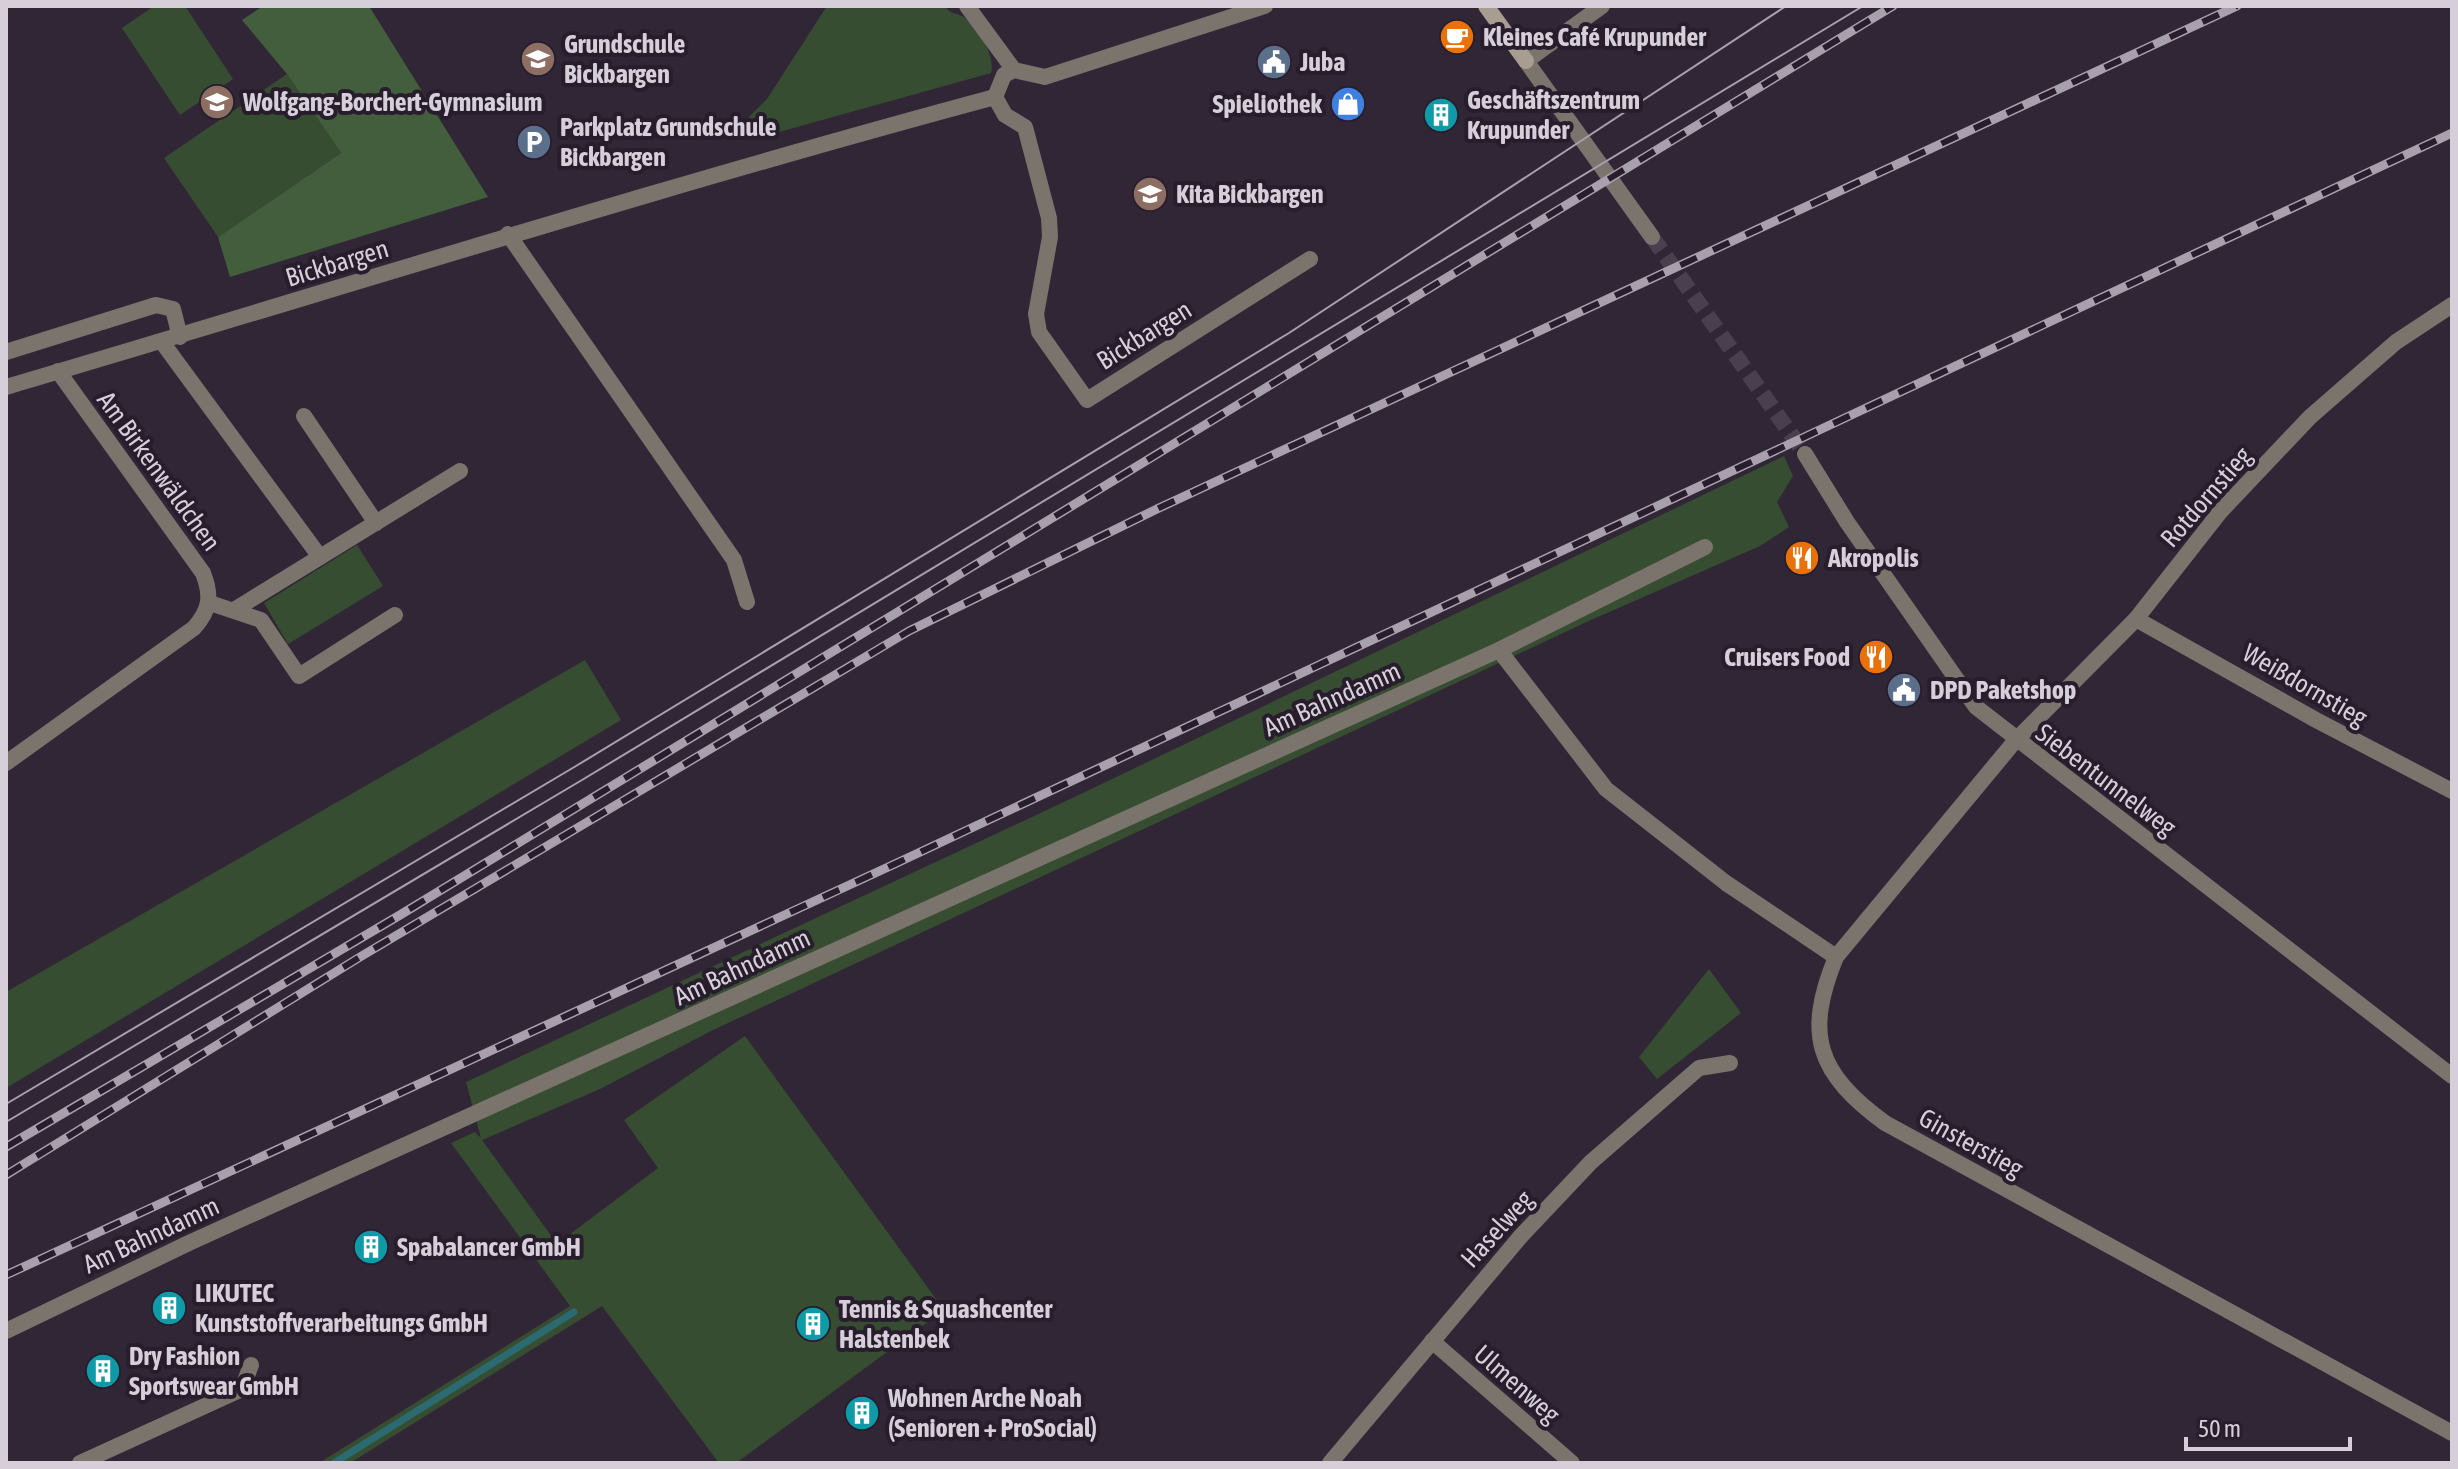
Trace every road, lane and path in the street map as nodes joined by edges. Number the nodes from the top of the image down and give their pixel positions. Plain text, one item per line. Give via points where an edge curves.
1 (967, 6) edge
2 (1486, 6) edge
3 (1602, 6) edge
4 (1258, 8) edge
5 (1526, 61) junction
6 (1014, 70) junction
7 (995, 97) junction
8 (508, 234) junction
9 (1652, 237) tunnel mouth
10 (1310, 259) dead end
11 (2452, 305) edge
12 (180, 337) junction
13 (162, 342) junction
14 (6, 352) edge
15 (58, 371) junction
16 (6, 387) edge
17 (304, 416) dead end
18 (1805, 454) tunnel mouth
19 (460, 471) dead end
20 (376, 523) junction
21 (1705, 547) dead end
22 (320, 557) junction
23 (747, 602) dead end
24 (210, 603) junction
25 (234, 610) junction
26 (395, 615) dead end
27 (2136, 619) junction
28 (1499, 650) junction
29 (2015, 741) junction
30 (6, 763) edge
31 (2452, 791) edge
32 (1836, 957) junction
33 (1730, 1063) dead end
34 (2452, 1076) edge
35 (6, 1331) edge
36 (1432, 1341) junction
37 (251, 1365) dead end
38 (2452, 1433) edge
39 (80, 1463) edge
40 (1330, 1463) edge
41 (1572, 1463) edge

1 - 6 street
2 - 5 street
3 - 5 street
4 - 6 street via 1045,77
5 - 9 street
6 - 7 street via 1004,75
7 - 8 street, Bickbargen
7 - 10 street, Bickbargen via 1005,115 1025,127 1049,218 1036,314 1039,332 1087,400
8 - 12 street, Bickbargen
8 - 23 street via 734,560
11 - 27 street, Rotdornstieg via 2396,342 2310,417 2220,512
12 - 13 street, Bickbargen
12 - 14 street via 173,309 156,305
13 - 15 street, Bickbargen
13 - 22 street
15 - 16 street, Bickbargen
15 - 24 street, Am Birkenwäldchen via 203,573
17 - 20 street
18 - 29 street, Siebentunnelweg via 1968,697
19 - 20 street
20 - 22 street
21 - 28 street, Am Bahndamm
22 - 25 street
24 - 25 street
24 - 30 street via 194,628
25 - 26 street via 261,620 299,676
27 - 29 street, Rotdornstieg
27 - 31 street, Weißdornstieg
28 - 32 street via 1623,805
28 - 35 street, Am Bahndamm via 205,1235
29 - 32 street, Ginsterstieg
29 - 34 street, Siebentunnelweg
32 - 38 street, Ginsterstieg via 1817,1021 1825,1057 1858,1103 1885,1123
33 - 36 street, Haselweg via 1699,1068 1591,1162
36 - 40 street, Haselweg
36 - 41 street, Ulmenweg
37 - 39 street via 242,1389

